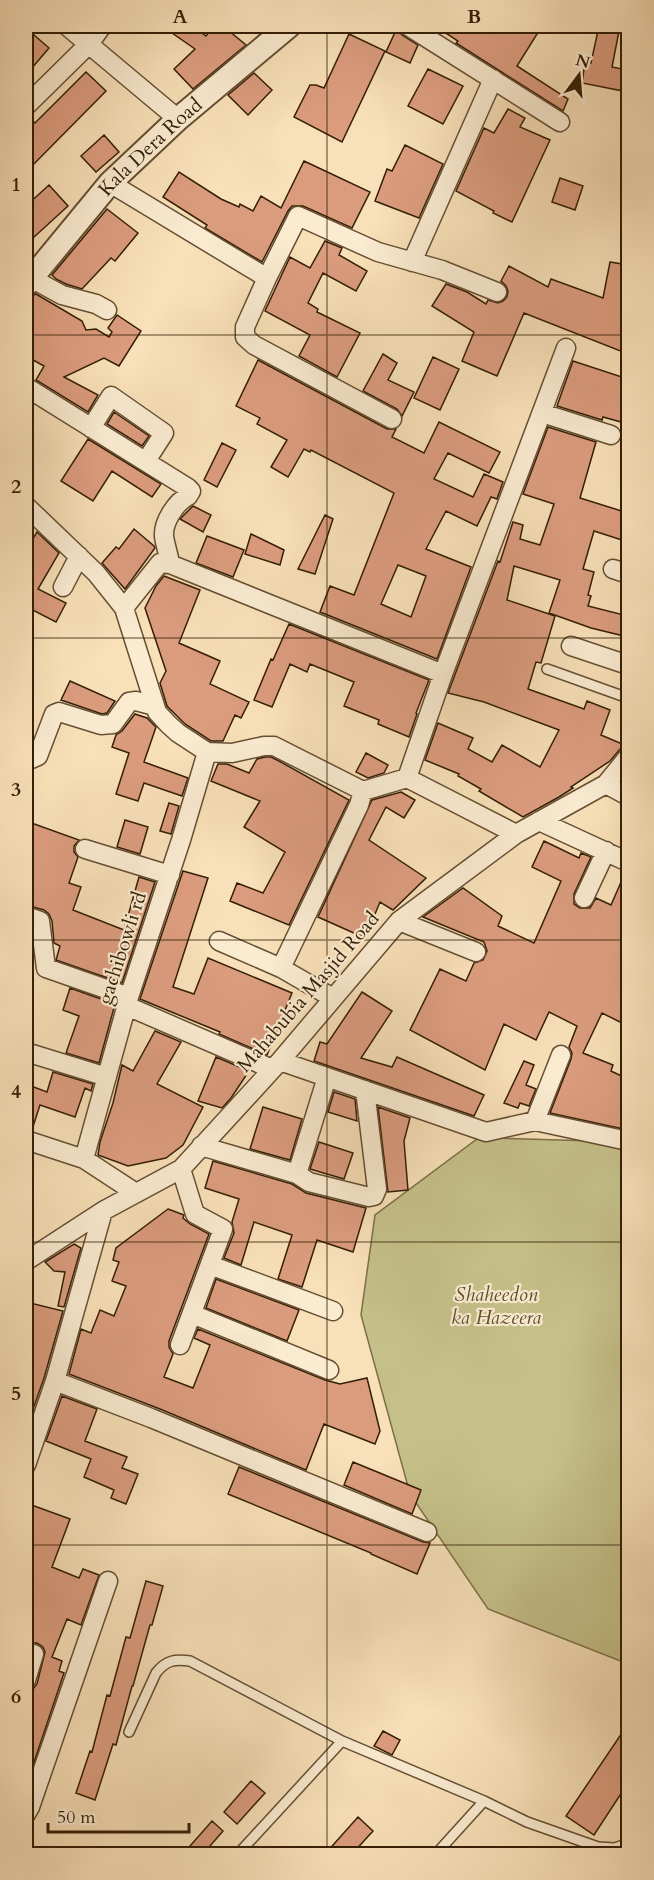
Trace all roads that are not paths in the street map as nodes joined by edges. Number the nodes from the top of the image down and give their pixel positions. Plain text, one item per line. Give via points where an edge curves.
1 (67, 26) edge
2 (102, 26) edge
3 (289, 26) edge
4 (408, 26) edge
5 (89, 44) junction
6 (493, 79) junction
7 (26, 106) edge
8 (178, 119) junction
9 (560, 122) dead end
10 (110, 183) junction
11 (412, 261) junction
12 (267, 278) junction
13 (28, 281) edge
14 (497, 292) dead end
15 (107, 310) dead end
16 (566, 348) dead end
17 (26, 387) edge
18 (542, 413) junction
19 (392, 419) dead end
20 (91, 428) junction
21 (611, 435) dead end
22 (146, 461) junction
23 (26, 506) edge
24 (79, 556) junction
25 (170, 564) junction
26 (63, 587) dead end
27 (124, 608) junction
28 (571, 646) dead end
29 (628, 665) edge
30 (547, 669) dead end
31 (443, 674) junction
32 (628, 698) edge
33 (155, 706) junction
34 (207, 752) junction
35 (26, 758) edge
36 (628, 758) edge
37 (407, 778) junction
38 (606, 784) junction
39 (363, 791) junction
40 (628, 796) edge
41 (539, 821) junction
42 (516, 834) junction
43 (85, 849) dead end
44 (606, 851) junction
45 (628, 862) edge
46 (170, 875) junction
47 (584, 898) dead end
48 (26, 916) edge
49 (399, 921) junction
50 (219, 941) dead end
51 (476, 952) dead end
52 (281, 968) junction
53 (333, 998) junction
54 (128, 1001) junction
55 (26, 1052) edge
56 (561, 1055) dead end
57 (276, 1065) junction
58 (106, 1077) junction
59 (327, 1077) junction
60 (365, 1090) junction
61 (535, 1120) junction
62 (26, 1140) edge
63 (628, 1141) edge
64 (201, 1146) junction
65 (84, 1159) junction
66 (181, 1169) junction
67 (297, 1174) junction
68 (136, 1193) junction
69 (103, 1211) junction
70 (26, 1261) edge
71 (210, 1265) junction
72 (333, 1311) dead end
73 (192, 1314) junction
74 (180, 1345) dead end
75 (329, 1370) dead end
76 (55, 1381) junction
77 (26, 1465) edge
78 (427, 1532) dead end
79 (108, 1581) dead end
80 (34, 1654) dead end
81 (26, 1680) edge
82 (129, 1732) dead end
83 (342, 1741) junction
84 (484, 1801) junction
85 (27, 1809) edge
86 (628, 1843) edge
87 (238, 1854) edge
88 (436, 1854) edge

1 - 5 street
2 - 5 street
3 - 8 street, Kala Dera Road
4 - 6 street
5 - 7 street
5 - 8 street
6 - 9 street
6 - 11 street
8 - 10 street, Kala Dera Road
10 - 12 street
10 - 13 street, Kala Dera Road
11 - 12 street via 378,252 298,216
11 - 14 street
12 - 19 street via 245,327 245,337
13 - 15 street
16 - 18 street
17 - 20 street
18 - 21 street
18 - 31 street
20 - 22 street
20 - 22 street via 111,396 164,433
22 - 25 street via 191,491 180,500 165,529
23 - 24 street
24 - 26 street
24 - 27 street
25 - 27 street via 160,564
25 - 31 street
27 - 33 street
28 - 29 street
30 - 32 lane
31 - 37 street
33 - 34 street via 178,733
33 - 35 street via 129,702 108,726 59,712 54,714 38,756
34 - 39 street via 232,753 274,746
34 - 46 street, gachibowli rd
36 - 38 street, Mahabubia Masjid Road
37 - 39 street
37 - 42 street
38 - 40 street
38 - 41 street, Mahabubia Masjid Road
39 - 52 street
41 - 42 street, Mahabubia Masjid Road
41 - 44 street
42 - 49 street, Mahabubia Masjid Road
43 - 46 street
44 - 45 street
44 - 47 street
46 - 54 street, gachibowli rd
48 - 54 street via 40,921 46,968
49 - 51 street
49 - 53 street, Mahabubia Masjid Road
50 - 52 street
52 - 53 street
53 - 57 street, Mahabubia Masjid Road
54 - 57 street
54 - 58 street, gachibowli rd
55 - 58 street
56 - 61 street
57 - 59 street
57 - 64 street, Mahabubia Masjid Road
58 - 65 street, gachibowli rd
59 - 60 street
59 - 67 street
60 - 61 street via 486,1132
60 - 67 street via 377,1189 374,1196 309,1182
61 - 63 street
62 - 65 street
64 - 66 street, Mahabubia Masjid Road
64 - 67 street
65 - 68 street
66 - 68 street, Mahabubia Masjid Road
66 - 71 street via 195,1214 223,1229
68 - 69 street, Mahabubia Masjid Road
69 - 70 street, Mahabubia Masjid Road
69 - 76 street
71 - 72 street
71 - 73 street
73 - 74 street
73 - 75 street
76 - 77 street
76 - 78 street
79 - 85 street
80 - 81 street
82 - 83 lane via 156,1672 169,1661 180,1660 190,1661
83 - 84 lane
83 - 87 lane
84 - 86 lane via 527,1822 598,1847 615,1848
84 - 88 lane

